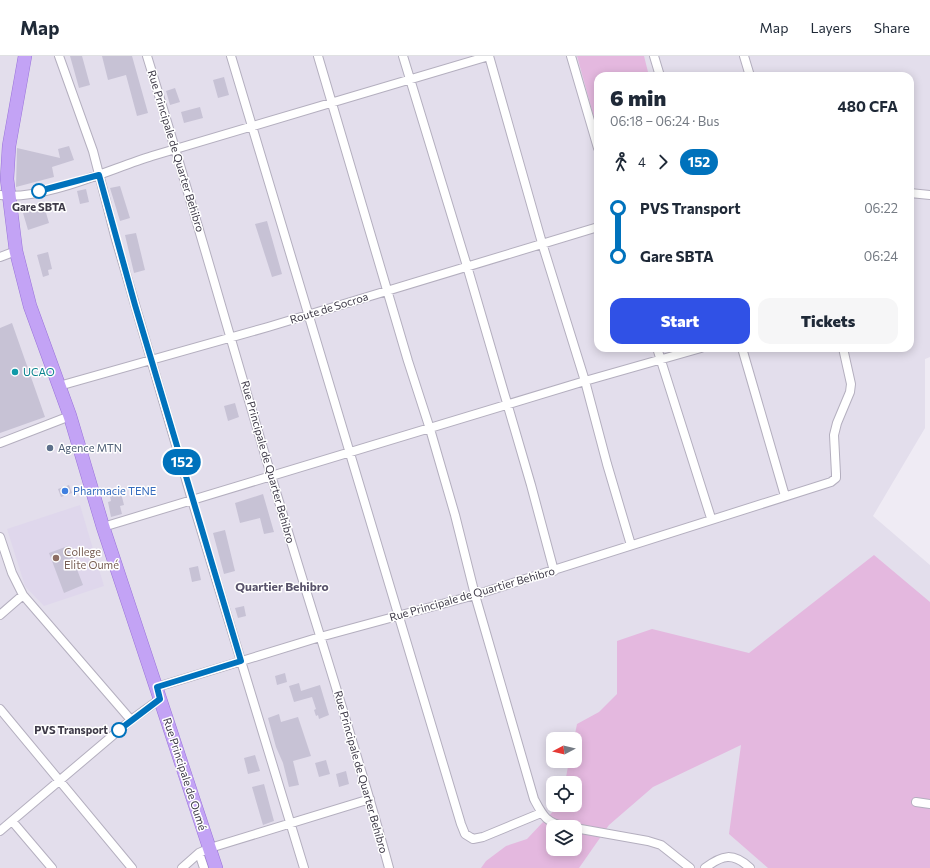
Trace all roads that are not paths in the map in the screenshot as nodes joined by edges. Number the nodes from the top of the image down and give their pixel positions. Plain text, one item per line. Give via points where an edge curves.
1 (25, 56) edge
2 (59, 56) edge
3 (147, 56) edge
4 (230, 56) edge
5 (318, 56) edge
6 (403, 56) edge
7 (489, 56) edge
8 (571, 56) edge
9 (654, 56) edge
10 (744, 56) edge
11 (659, 72) edge
12 (749, 72) edge
13 (410, 80) junction
14 (332, 102) junction
15 (253, 126) junction
16 (594, 134) edge
17 (176, 149) junction
18 (99, 175) junction
19 (914, 193) edge
20 (4, 195) edge
21 (930, 195) edge
22 (594, 228) edge
23 (542, 243) junction
24 (16, 251) junction
25 (0, 257) edge
26 (467, 266) junction
27 (388, 290) junction
28 (309, 314) junction
29 (231, 337) junction
30 (658, 352) edge
31 (686, 352) edge
32 (743, 352) edge
33 (844, 352) edge
34 (152, 359) junction
35 (660, 359) junction
36 (585, 381) junction
37 (59, 386) junction
38 (508, 406) junction
39 (70, 416) junction
40 (430, 429) junction
41 (0, 443) edge
42 (350, 452) junction
43 (271, 476) junction
44 (785, 496) junction
45 (192, 500) junction
46 (711, 518) junction
47 (103, 527) junction
48 (0, 537) edge
49 (631, 545) junction
50 (554, 571) junction
51 (23, 595) junction
52 (475, 595) junction
53 (0, 615) edge
54 (397, 616) junction
55 (320, 637) junction
56 (241, 661) junction
57 (158, 693) junction
58 (0, 708) edge
59 (131, 720) junction
60 (60, 779) junction
61 (370, 799) junction
62 (916, 802) dead end
63 (930, 804) edge
64 (541, 813) junction
65 (547, 820) edge
66 (12, 821) junction
67 (292, 824) junction
68 (582, 829) edge
69 (0, 831) edge
70 (204, 851) junction
71 (52, 868) edge
72 (132, 868) edge
73 (182, 868) edge
74 (204, 868) edge
75 (216, 868) edge
76 (304, 868) edge
77 (389, 868) edge
78 (690, 868) edge
79 (706, 868) edge
80 (750, 868) edge

1 - 20 main road, Rue Principale de Oumé via 8,146
2 - 18 street via 88,135
3 - 17 street, Rue Principale de Quarter Behibro
4 - 15 street
5 - 14 street
6 - 13 street
7 - 13 street
7 - 23 street
8 - 16 street
9 - 11 street
10 - 12 street
13 - 14 street
13 - 26 street
14 - 15 street
14 - 27 street
15 - 17 street
15 - 28 street
17 - 18 street
17 - 29 street, Rue Principale de Quarter Behibro
18 - 20 street via 36,192
18 - 34 street
19 - 21 street
20 - 24 main road, Rue Principale de Oumé
22 - 23 street, Route de Socroa
23 - 26 street, Route de Socroa
23 - 36 street
24 - 25 street
24 - 37 main road, Rue Principale de Oumé via 30,306
26 - 27 street, Route de Socroa
26 - 38 street
27 - 28 street, Route de Socroa
27 - 40 street
28 - 29 street, Route de Socroa
28 - 42 street
29 - 34 street, Route de Socroa
29 - 43 street, Rue Principale de Quarter Behibro
30 - 35 street
31 - 35 street
32 - 44 street
33 - 44 street, Rue Principale de Quartier Behibro via 851,384 834,435 836,478
34 - 37 street, Route de Socroa
34 - 45 street
35 - 36 street
35 - 46 street
36 - 38 street
36 - 49 street
37 - 39 main road, Rue Principale de Oumé
38 - 40 street
38 - 50 street
39 - 41 street
39 - 47 main road, Rue Principale de Oumé
40 - 42 street
40 - 52 street
42 - 43 street
42 - 54 street
43 - 45 street
43 - 55 street, Rue Principale de Quarter Behibro
44 - 46 street, Rue Principale de Quartier Behibro
45 - 47 street
45 - 56 street
46 - 49 street, Rue Principale de Quartier Behibro
47 - 57 main road, Rue Principale de Oumé
48 - 51 street
49 - 50 street, Rue Principale de Quartier Behibro
50 - 52 street, Rue Principale de Quartier Behibro
51 - 53 street
51 - 59 street
52 - 54 street, Rue Principale de Quartier Behibro
52 - 64 street via 534,799
54 - 55 street, Rue Principale de Quartier Behibro
54 - 64 street via 465,834 473,839 484,837
55 - 56 street, Rue Principale de Quartier Behibro
55 - 61 street, Rue Principale de Quarter Behibro
56 - 57 street, Rue Principale de Quartier Behibro
56 - 67 street
57 - 59 street, Rue Principale de Quartier Behibro
57 - 70 main road, Rue Principale de Oumé
58 - 60 street
59 - 60 street, Rue Principale de Quartier Behibro
60 - 66 street, Rue Principale de Quartier Behibro
60 - 72 street
61 - 67 street
61 - 77 street, Rue Principale de Quarter Behibro
62 - 63 street
64 - 65 street
66 - 69 street, Rue Principale de Quartier Behibro
66 - 71 street
67 - 70 street
67 - 76 street
68 - 78 street via 661,845
70 - 73 street
70 - 74 street
70 - 75 main road, Rue Principale de Oumé
79 - 80 street via 714,861 733,857 742,860

